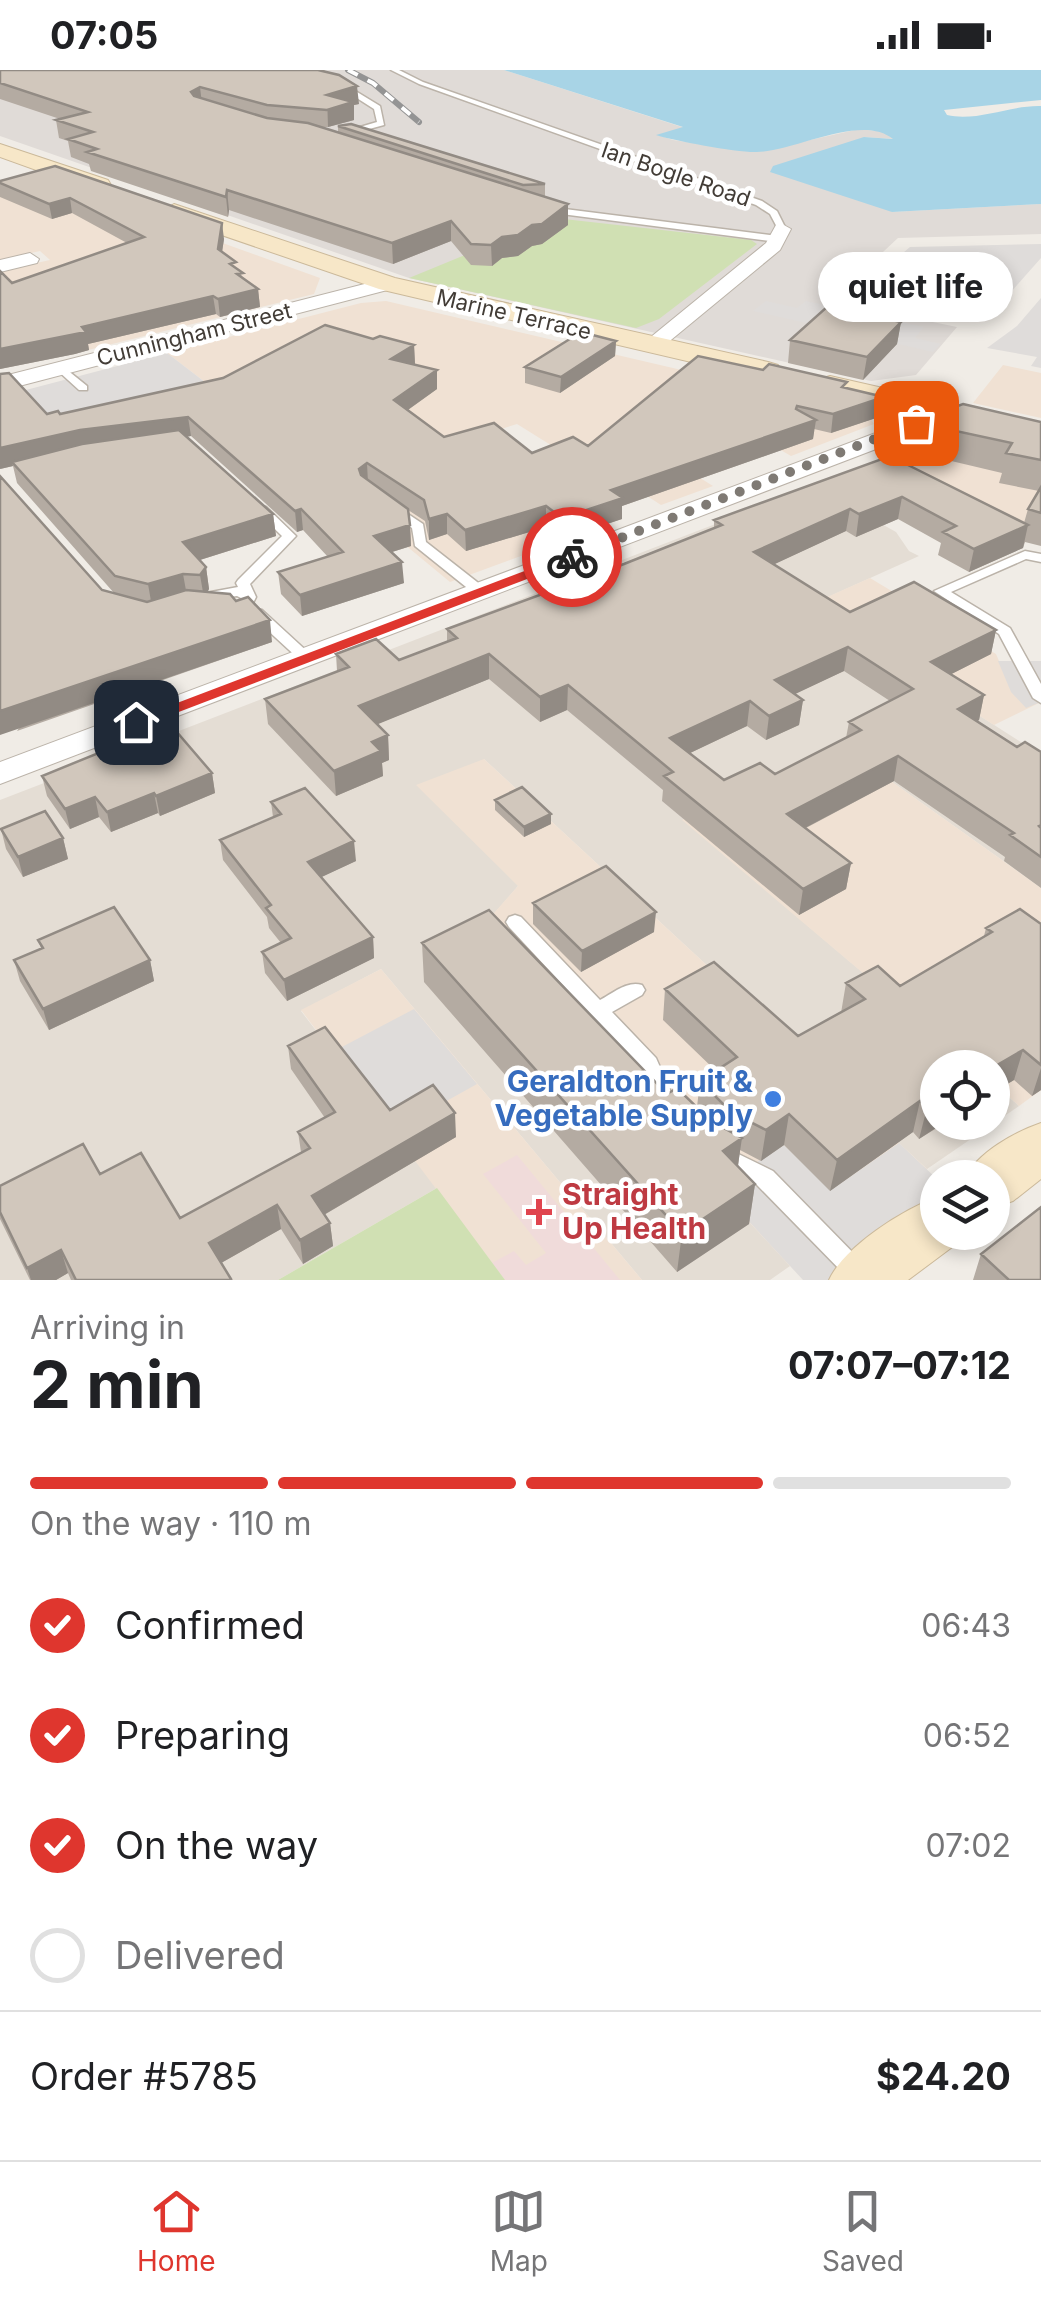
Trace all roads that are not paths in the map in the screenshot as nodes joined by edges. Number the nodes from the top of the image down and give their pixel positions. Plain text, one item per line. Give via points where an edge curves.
1 (316, 70) edge
2 (394, 70) edge
3 (336, 136) edge
4 (0, 150) edge
5 (62, 172) junction
6 (18, 180) edge
7 (117, 191) edge
8 (154, 204) edge
9 (533, 206) edge
10 (780, 234) junction
11 (30, 259) dead end
12 (0, 266) edge
13 (388, 284) junction
14 (652, 345) junction
15 (61, 368) junction
16 (0, 384) edge
17 (83, 388) dead end
18 (941, 410) junction
19 (1041, 433) edge
20 (245, 496) edge
21 (382, 500) edge
22 (1041, 558) edge
23 (481, 592) junction
24 (247, 602) junction
25 (208, 607) edge
26 (306, 658) junction
27 (1041, 698) edge
28 (0, 774) edge
29 (515, 922) dead end
30 (634, 990) dead end
31 (598, 1010) junction
32 (675, 1110) edge
33 (703, 1138) edge
34 (1041, 1147) edge
35 (1010, 1170) edge
36 (920, 1237) edge
37 (862, 1279) edge

1 - 3 lane via 377,108 381,123
2 - 10 lane, Ian Bogle Road via 759,203 774,213
4 - 5 main road
5 - 6 street
5 - 7 main road
8 - 13 main road, Marine Terrace
9 - 10 lane
10 - 14 street
11 - 12 street
13 - 14 main road, Marine Terrace
13 - 15 street, Cunningham Street
14 - 18 main road, Marine Terrace
15 - 16 street, Cunningham Street
15 - 17 lane
18 - 19 main road, Marine Terrace
18 - 23 street via 889,436
20 - 24 lane via 289,536 244,583
21 - 23 lane via 418,527 420,543
22 - 27 lane via 1025,555 940,591 1005,630
23 - 26 street
24 - 25 lane via 230,611
24 - 26 lane
26 - 28 street
29 - 31 lane
30 - 31 lane
31 - 32 lane via 649,1064 660,1096
33 - 37 lane via 765,1178
34 - 35 main road
36 - 37 main road

